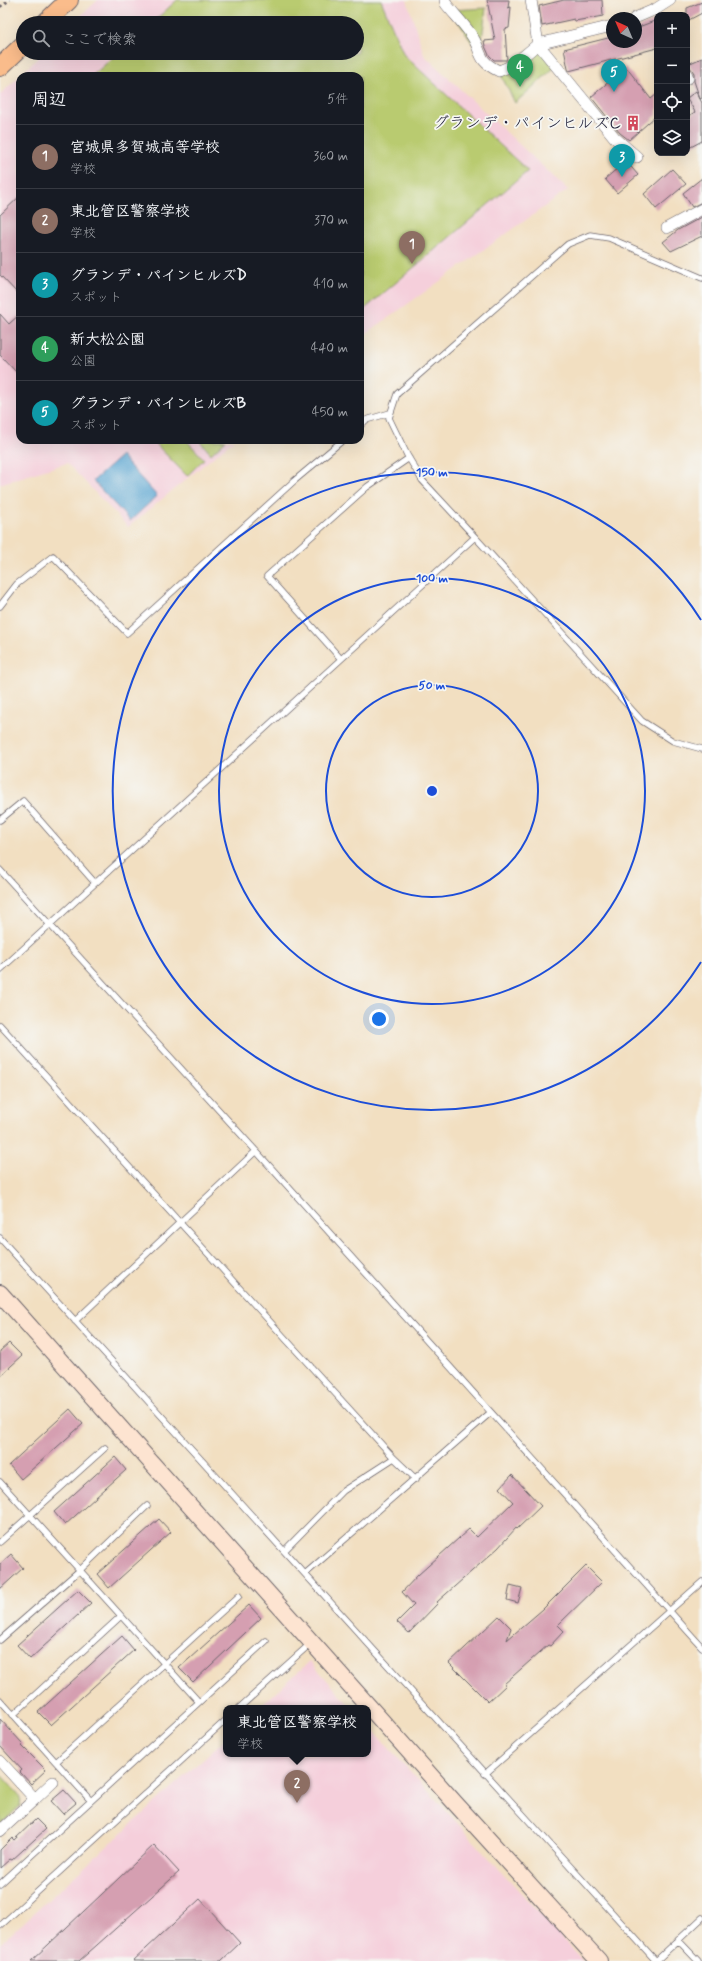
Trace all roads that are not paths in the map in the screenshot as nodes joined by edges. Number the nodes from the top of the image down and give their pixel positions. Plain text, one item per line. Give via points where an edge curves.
1 (69, 0) edge
2 (445, 0) edge
3 (531, 0) edge
4 (670, 0) edge
5 (662, 11) edge
6 (52, 16) edge
7 (642, 16) edge
8 (606, 27) edge
9 (538, 44) junction
10 (16, 51) edge
11 (0, 67) edge
12 (637, 157) dead end
13 (702, 208) edge
14 (667, 228) dead end
15 (702, 278) edge
16 (390, 414) junction
17 (364, 422) edge
18 (338, 444) edge
19 (409, 458) junction
20 (475, 538) junction
21 (0, 606) edge
22 (341, 659) junction
23 (702, 749) edge
24 (0, 820) edge
25 (0, 870) edge
26 (95, 883) junction
27 (48, 925) junction
28 (0, 970) edge
29 (0, 1025) edge
30 (256, 1151) junction
31 (180, 1222) junction
32 (0, 1238) edge
33 (0, 1293) edge
34 (75, 1321) junction
35 (490, 1413) junction
36 (105, 1448) dead end
37 (394, 1458) junction
38 (416, 1479) junction
39 (0, 1482) edge
40 (147, 1506) dead end
41 (30, 1516) junction
42 (0, 1542) edge
43 (284, 1551) junction
44 (80, 1570) junction
45 (305, 1574) junction
46 (702, 1582) edge
47 (239, 1596) dead end
48 (669, 1612) junction
49 (121, 1616) junction
50 (0, 1640) edge
51 (266, 1640) dead end
52 (312, 1642) junction
53 (702, 1647) edge
54 (163, 1663) junction
55 (0, 1700) edge
56 (199, 1702) junction
57 (242, 1705) edge
58 (369, 1705) edge
59 (371, 1708) edge
60 (13, 1714) junction
61 (223, 1723) edge
62 (0, 1761) edge
63 (56, 1762) junction
64 (485, 1774) junction
65 (53, 1782) dead end
66 (35, 1799) junction
67 (91, 1800) junction
68 (0, 1831) edge
69 (0, 1884) edge
70 (702, 1918) edge
71 (0, 1926) edge
72 (678, 1940) junction
73 (599, 1961) edge
74 (698, 1961) edge

1 - 6 main road
2 - 9 street via 471,34 481,58 499,71 513,65
3 - 9 street
4 - 5 street
5 - 7 street
8 - 9 street
9 - 12 street via 615,138
10 - 11 main road
13 - 14 street
15 - 16 lane via 609,238 590,235 568,244 397,394
16 - 17 lane
16 - 19 lane via 389,418
18 - 21 lane via 277,496 127,633 53,556 17,584
19 - 20 lane via 422,480
19 - 22 lane via 367,487 267,576
20 - 22 lane
20 - 23 lane via 642,721 673,741
22 - 26 lane
24 - 26 lane via 23,801
25 - 27 lane
26 - 27 lane
27 - 28 lane
27 - 30 lane
29 - 31 lane
30 - 31 lane
30 - 35 lane
31 - 34 lane
31 - 37 lane
32 - 34 lane
33 - 52 street
34 - 43 lane
35 - 38 lane
35 - 48 lane
36 - 41 lane
37 - 38 lane
37 - 43 lane via 343,1491
38 - 45 lane
39 - 41 lane
40 - 44 lane
41 - 42 lane
41 - 44 lane
43 - 45 lane
44 - 49 lane
44 - 50 lane
45 - 64 lane
46 - 48 lane
47 - 54 lane
48 - 53 lane
48 - 64 lane
49 - 54 lane
49 - 60 lane
51 - 56 lane
52 - 57 lane
52 - 58 street
54 - 56 lane
54 - 63 lane
55 - 60 lane
56 - 67 lane
59 - 73 street
60 - 63 lane
61 - 71 lane
62 - 66 street
63 - 67 lane
64 - 72 lane via 656,1961
65 - 66 street
66 - 68 street
67 - 69 lane
70 - 72 lane
72 - 74 lane

